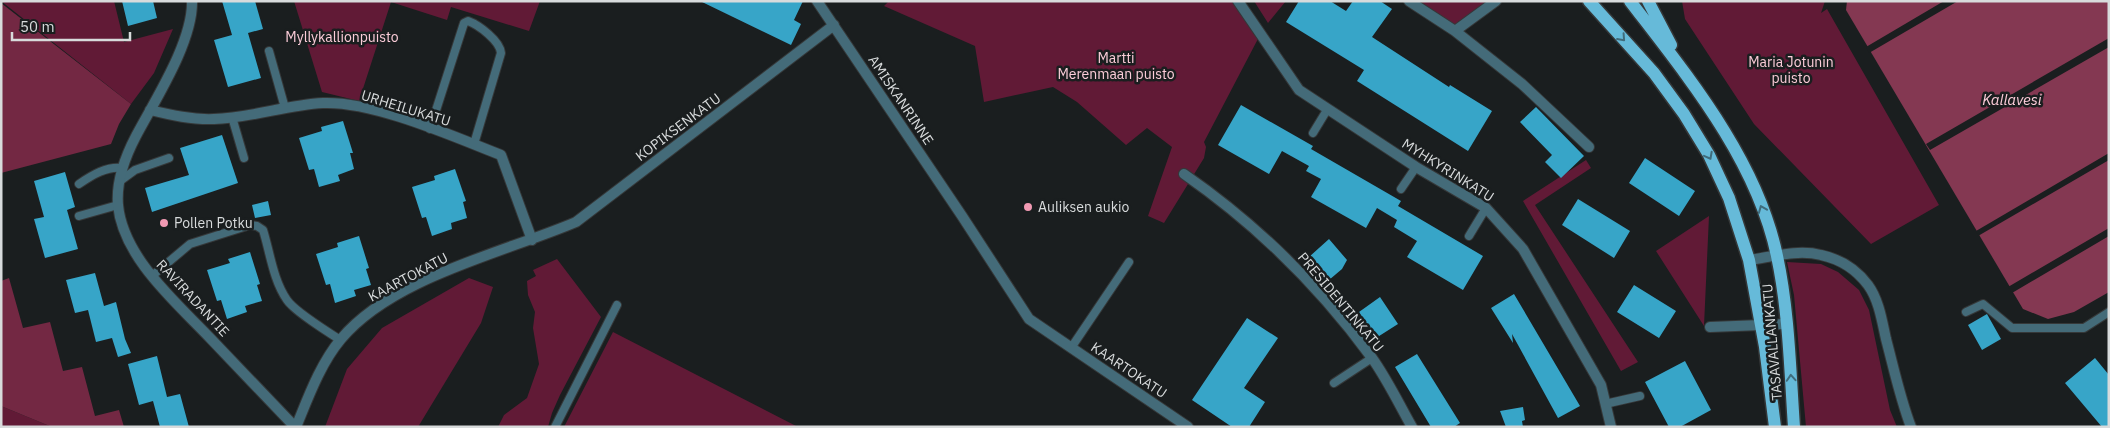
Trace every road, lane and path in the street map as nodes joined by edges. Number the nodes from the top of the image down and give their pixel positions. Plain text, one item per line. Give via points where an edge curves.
1 (192, 1) edge
2 (817, 1) edge
3 (1238, 1) edge
4 (1409, 1) edge
5 (1496, 1) edge
6 (1589, 1) edge
7 (1630, 1) edge
8 (1648, 1) edge
9 (834, 25) junction
10 (1455, 31) junction
11 (269, 51) dead end
12 (1686, 74) junction
13 (285, 108) junction
14 (150, 110) junction
15 (1327, 110) junction
16 (232, 117) junction
17 (430, 129) junction
18 (1313, 133) dead end
19 (474, 144) junction
20 (1589, 147) dead end
21 (169, 158) dead end
22 (244, 158) dead end
23 (1416, 167) junction
24 (122, 168) junction
25 (1184, 174) dead end
26 (120, 181) junction
27 (80, 184) dead end
28 (1401, 189) dead end
29 (118, 205) junction
30 (1486, 208) junction
31 (79, 216) dead end
32 (1469, 236) dead end
33 (532, 240) junction
34 (1777, 256) junction
35 (1749, 260) junction
36 (1129, 262) dead end
37 (152, 276) junction
38 (617, 305) dead end
39 (1966, 312) dead end
40 (2109, 312) edge
41 (1786, 324) junction
42 (1760, 325) junction
43 (1710, 327) dead end
44 (1054, 337) joint
45 (340, 340) junction
46 (1071, 348) junction
47 (1372, 358) junction
48 (1334, 382) dead end
49 (1640, 396) dead end
50 (1606, 404) junction
51 (295, 427) edge
52 (555, 427) edge
53 (1188, 427) edge
54 (1412, 427) edge
55 (1611, 427) edge
56 (1775, 427) edge
57 (1794, 427) edge
58 (1911, 427) edge

1 - 14 street, RAVIRADANTIE via 185,37
2 - 9 street, AMISKANRINNE
3 - 15 street, MYHKYRINKATU via 1299,90
4 - 10 street
5 - 10 street
6 -> 35 main road, TASAVALLANKATU via 1654,73 1684,114 1709,155 1729,198
7 - 12 main road
8 - 12 main road
9 - 33 street, KOPIKSENKATU via 576,222
9 - 44 street, AMISKANRINNE via 1029,319
10 - 20 street via 1522,84
11 - 13 lane
34 -> 12 main road, TASAVALLANKATU via 1753,186
13 - 16 street, URHEILUKATU
13 - 17 street, URHEILUKATU via 324,103 362,108
14 - 16 street, URHEILUKATU via 214,120
14 - 24 street, RAVIRADANTIE
15 - 18 lane
15 - 23 street, MYHKYRINKATU
16 - 22 lane
17 - 19 street, URHEILUKATU
17 - 19 lane via 464,23 468,21 497,44 501,53
19 - 33 street, URHEILUKATU via 500,154
21 - 26 lane via 135,170
23 - 28 lane
23 - 30 street, MYHKYRINKATU
24 - 26 street, RAVIRADANTIE
24 - 27 lane via 95,173
25 - 47 street, PRESIDENTINKATU via 1218,197 1301,272
26 - 29 street, RAVIRADANTIE
29 - 31 lane
29 - 37 street, RAVIRADANTIE via 132,247
30 - 32 lane
30 - 50 street, MYHKYRINKATU via 1523,249 1601,385
33 - 45 street, KAARTOKATU via 485,255 426,280 359,320
34 - 35 street
34 - 41 main road, TASAVALLANKATU
34 - 58 street via 1820,254 1854,269 1869,286
35 - 42 main road, TASAVALLANKATU
36 - 46 lane
37 - 45 lane via 190,244 250,225 258,226 263,230 278,285 287,301
37 - 51 street, RAVIRADANTIE
38 - 52 lane
39 - 40 lane via 1983,304 2012,328 2084,328
41 - 42 street
57 -> 41 main road, TASAVALLANKATU
42 - 43 street
42 - 56 main road, TASAVALLANKATU
44 - 46 street, KAARTOKATU
45 - 51 street, KAARTOKATU via 316,380
46 - 53 street, KAARTOKATU
47 - 48 lane
47 - 54 street, PRESIDENTINKATU
49 - 50 lane
50 - 55 street, MYHKYRINKATU

